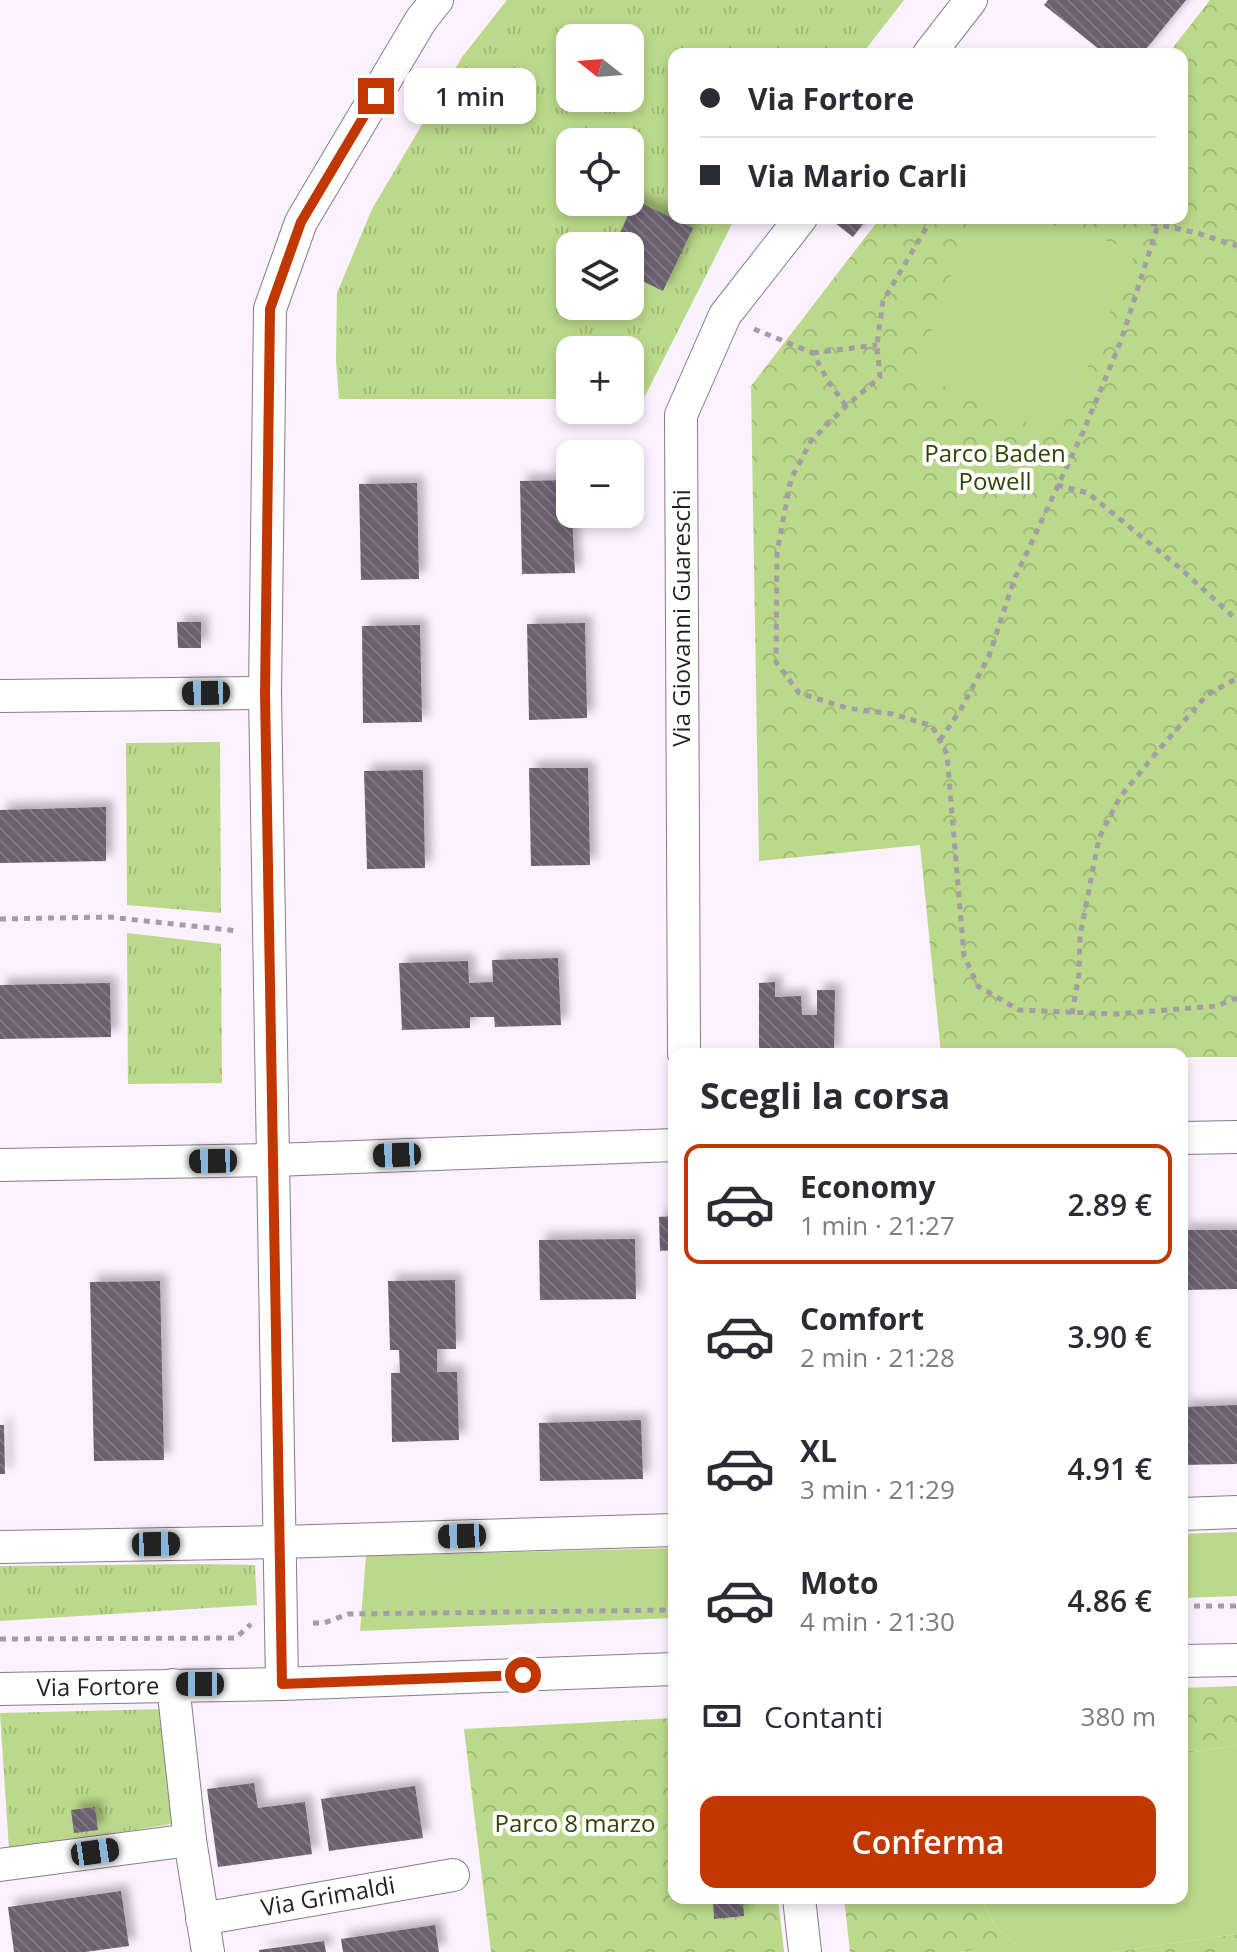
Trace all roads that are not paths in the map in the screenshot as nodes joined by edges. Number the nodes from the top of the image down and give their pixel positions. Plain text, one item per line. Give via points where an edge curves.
1 (437, 0) edge
2 (971, 0) edge
3 (934, 48) edge
4 (796, 224) edge
5 (265, 693) junction
6 (0, 696) edge
7 (684, 1048) edge
8 (1237, 1137) edge
9 (1188, 1138) edge
10 (668, 1145) edge
11 (274, 1160) junction
12 (0, 1165) edge
13 (1237, 1512) edge
14 (1188, 1514) edge
15 (668, 1530) edge
16 (281, 1542) junction
17 (0, 1547) edge
18 (1237, 1660) edge
19 (1188, 1661) edge
20 (668, 1669) edge
21 (282, 1684) junction
22 (173, 1685) junction
23 (0, 1689) edge
24 (190, 1840) junction
25 (0, 1865) edge
26 (453, 1875) dead end
27 (800, 1904) edge
28 (202, 1919) junction
29 (208, 1952) edge
30 (805, 1952) edge

1 - 5 street via 301,222 270,309
2 - 3 street
4 - 7 street, Via Giovanni Guareschi via 725,315 681,415
5 - 6 street
5 - 11 street
8 - 9 street
10 - 11 street
11 - 12 street
11 - 16 street
13 - 14 street
15 - 16 street
16 - 17 street
16 - 21 street
18 - 19 street
20 - 21 street, Via Fortore
21 - 22 street, Via Fortore
22 - 23 street, Via Fortore
22 - 24 street
24 - 25 street
24 - 28 street
26 - 28 street, Via Grimaldi
27 - 30 street
28 - 29 street

